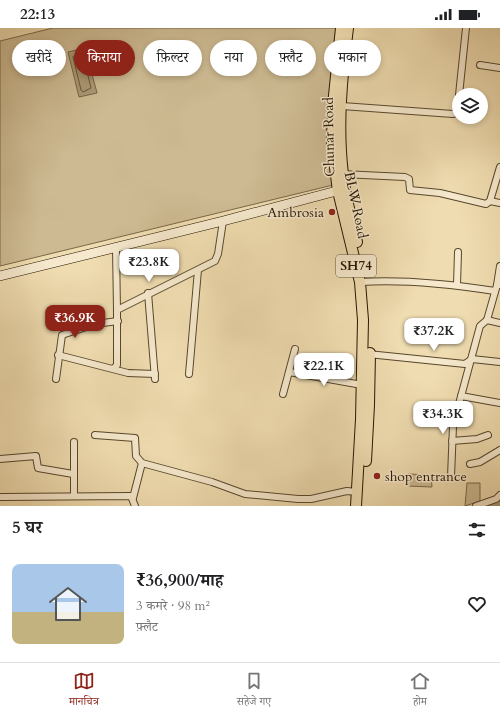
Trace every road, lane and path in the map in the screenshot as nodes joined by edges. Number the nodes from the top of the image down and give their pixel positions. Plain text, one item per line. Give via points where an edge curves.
1 (341, 28) edge
2 (348, 28) edge
3 (466, 28) edge
4 (480, 65) dead end
5 (500, 68) edge
6 (461, 88) edge
7 (342, 106) junction
8 (452, 114) edge
9 (500, 167) edge
10 (342, 174) junction
11 (341, 190) junction
12 (490, 201) junction
13 (500, 203) edge
14 (222, 221) junction
15 (116, 247) junction
16 (458, 252) dead end
17 (500, 266) edge
18 (198, 270) junction
19 (0, 276) edge
20 (363, 282) junction
21 (457, 285) junction
22 (499, 285) edge
23 (495, 291) junction
24 (148, 294) junction
25 (118, 310) junction
26 (487, 320) junction
27 (118, 322) junction
28 (500, 323) edge
29 (295, 348) dead end
30 (367, 353) junction
31 (58, 356) junction
32 (472, 359) junction
33 (500, 362) edge
34 (114, 368) junction
35 (289, 372) junction
36 (189, 374) dead end
37 (56, 379) dead end
38 (362, 385) junction
39 (283, 394) dead end
40 (461, 396) junction
41 (500, 403) edge
42 (364, 429) junction
43 (95, 435) dead end
44 (488, 435) dead end
45 (452, 441) junction
46 (74, 442) dead end
47 (500, 450) edge
48 (0, 459) edge
49 (142, 464) junction
50 (470, 464) dead end
51 (73, 474) junction
52 (451, 478) dead end
53 (357, 492) junction
54 (74, 495) junction
55 (500, 495) edge
56 (0, 497) edge
57 (133, 498) junction
58 (135, 506) edge
59 (356, 506) edge
60 (362, 506) edge
61 (476, 506) edge

1 - 11 main road, BLW Road / SH74 via 332,124 335,173
2 - 7 main road, Chunar Road / SH74
3 - 6 street
4 - 5 street
7 - 8 street
7 - 10 main road, Chunar Road / SH74
9 - 12 street
10 - 11 main road, Chunar Road / SH74
10 - 12 street via 405,177 408,179 410,190 440,193 484,204
11 - 14 street
11 - 20 main road, BLW Road / SH74
12 - 13 street
14 - 15 street
14 - 18 street via 217,258
15 - 19 street
15 - 25 street
16 - 21 street
17 - 22 street
18 - 24 street
18 - 36 street
20 - 21 street via 396,280
20 - 30 main road, BLW Road / SH74
21 - 23 street
22 - 23 street
23 - 26 street
24 - 25 street
24 - 34 street via 155,377
25 - 27 street
26 - 28 street
26 - 32 street via 480,326
27 - 31 street via 95,324 64,333 60,338
27 - 34 street via 117,365
29 - 35 street
30 - 32 street via 465,364
30 - 38 main road, BLW Road / SH74
30 - 42 main road, SH74
31 - 34 street
31 - 37 street
32 - 33 street
32 - 40 street
35 - 38 street
35 - 39 street
38 - 42 main road, BLW Road / SH74
40 - 41 street
40 - 45 street
42 - 53 main road, BLW Road / SH74
42 - 60 main road, SH74
43 - 49 street via 135,438 136,456
44 - 45 street via 477,439
45 - 52 street
46 - 51 street
47 - 50 street via 480,462
48 - 51 street via 36,456 38,468
49 - 53 street via 212,482 245,494 298,500 347,491
49 - 57 street
51 - 54 street
53 - 59 main road, BLW Road / SH74
54 - 56 street
54 - 57 street
55 - 61 street
57 - 58 street

